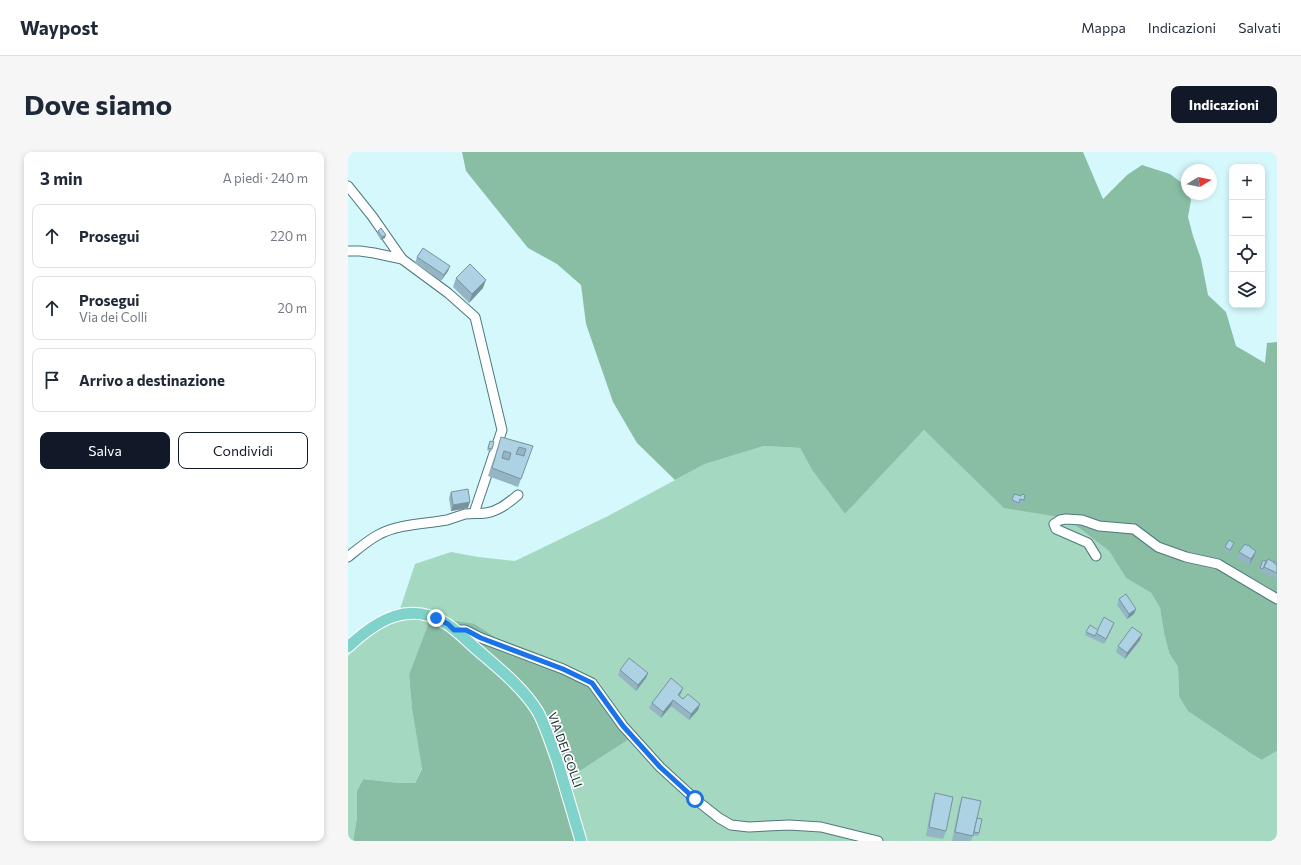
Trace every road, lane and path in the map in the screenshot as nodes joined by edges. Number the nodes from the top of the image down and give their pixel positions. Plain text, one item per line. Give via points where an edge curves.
1 (348, 186) edge
2 (348, 251) edge
3 (402, 259) junction
4 (518, 495) dead end
5 (474, 513) junction
6 (1096, 556) dead end
7 (348, 557) edge
8 (1277, 598) edge
9 (454, 630) junction
10 (348, 647) edge
11 (581, 841) edge
12 (878, 841) edge

1 - 3 street
2 - 3 street
3 - 5 street via 475,317 502,430
4 - 5 street via 498,510
5 - 7 street via 379,534
6 - 8 street via 1088,542 1061,532 1054,524 1060,520 1071,519 1099,526 1134,529 1158,547 1218,564
9 - 10 main road, VIA DEI COLLI via 436,618 423,613 408,612 367,630
9 - 11 main road, VIA DEI COLLI via 519,688 538,712 556,757
9 - 12 street via 466,630 592,683 623,726 660,767 695,799 731,825 821,827

